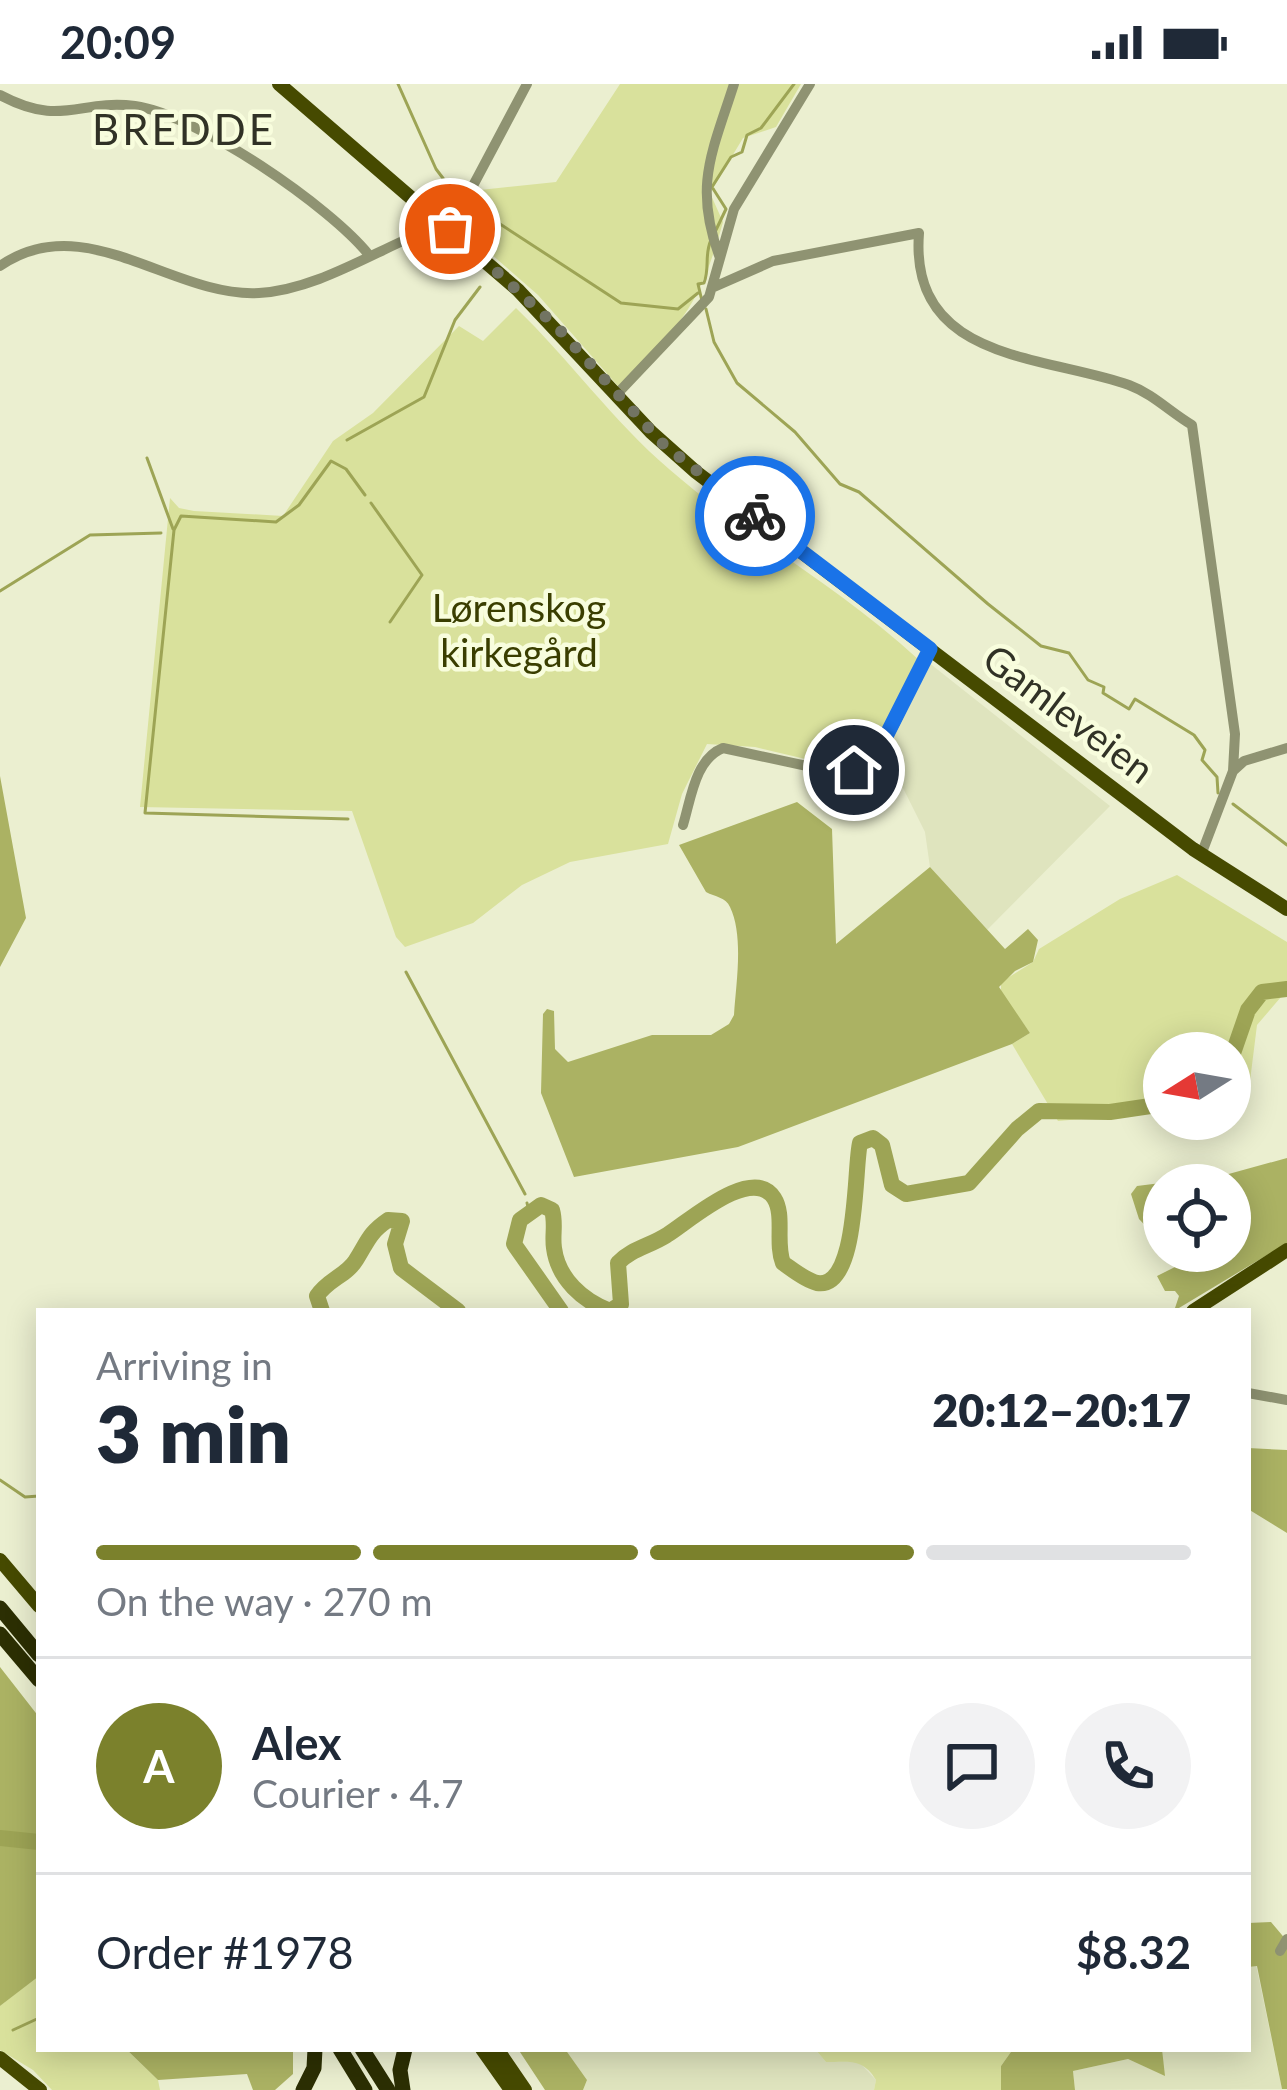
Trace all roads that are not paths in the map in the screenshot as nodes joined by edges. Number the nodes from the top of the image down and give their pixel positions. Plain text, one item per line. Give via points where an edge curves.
1 (279, 84) edge
2 (526, 84) edge
3 (734, 84) edge
4 (810, 84) edge
5 (0, 94) edge
6 (450, 229) junction
7 (416, 236) dead end
8 (369, 255) junction
9 (721, 261) junction
10 (0, 266) edge
11 (714, 287) junction
12 (617, 394) junction
13 (930, 649) junction
14 (1287, 748) edge
15 (1233, 771) junction
16 (683, 825) dead end
17 (1201, 854) junction
18 (1287, 909) edge
19 (1287, 1250) edge
20 (1198, 1308) edge
21 (1251, 1394) edge
22 (1287, 1400) edge
23 (0, 1560) edge
24 (36, 1602) edge
25 (0, 1608) edge
26 (0, 1634) edge
27 (36, 1650) edge
28 (36, 1676) edge
29 (1287, 1939) edge
30 (1280, 1951) dead end
31 (315, 2052) edge
32 (342, 2052) edge
33 (364, 2052) edge
34 (404, 2052) edge
35 (484, 2052) edge
36 (498, 2052) edge
37 (0, 2058) edge
38 (40, 2090) edge
39 (303, 2090) edge
40 (365, 2090) edge
41 (388, 2090) edge
42 (404, 2090) edge
43 (511, 2090) edge
44 (525, 2090) edge

1 - 6 main road, Gamleveien
2 - 6 street
3 - 9 street via 704,181
4 - 9 street via 734,209
5 - 8 street via 32,111 132,106 179,120 228,145
6 - 12 main road, Gamleveien
7 - 8 street
8 - 10 street via 262,293 101,251 35,250
9 - 11 street
11 - 12 street
11 - 15 street via 773,261 920,233 930,299 953,328 1046,366 1136,388 1188,422 1226,668
12 - 13 main road, Gamleveien via 696,472
13 - 16 street via 881,746 854,770 723,748 700,771
13 - 17 main road, Gamleveien
14 - 15 street
15 - 17 street
17 - 18 main road, Gamleveien
19 - 20 main road
21 - 22 street
23 - 24 main road
25 - 27 highway
26 - 28 highway
29 - 30 street
31 - 39 highway
32 - 40 highway
33 - 41 highway
34 - 42 highway
35 - 43 main road
36 - 44 main road
37 - 38 main road

